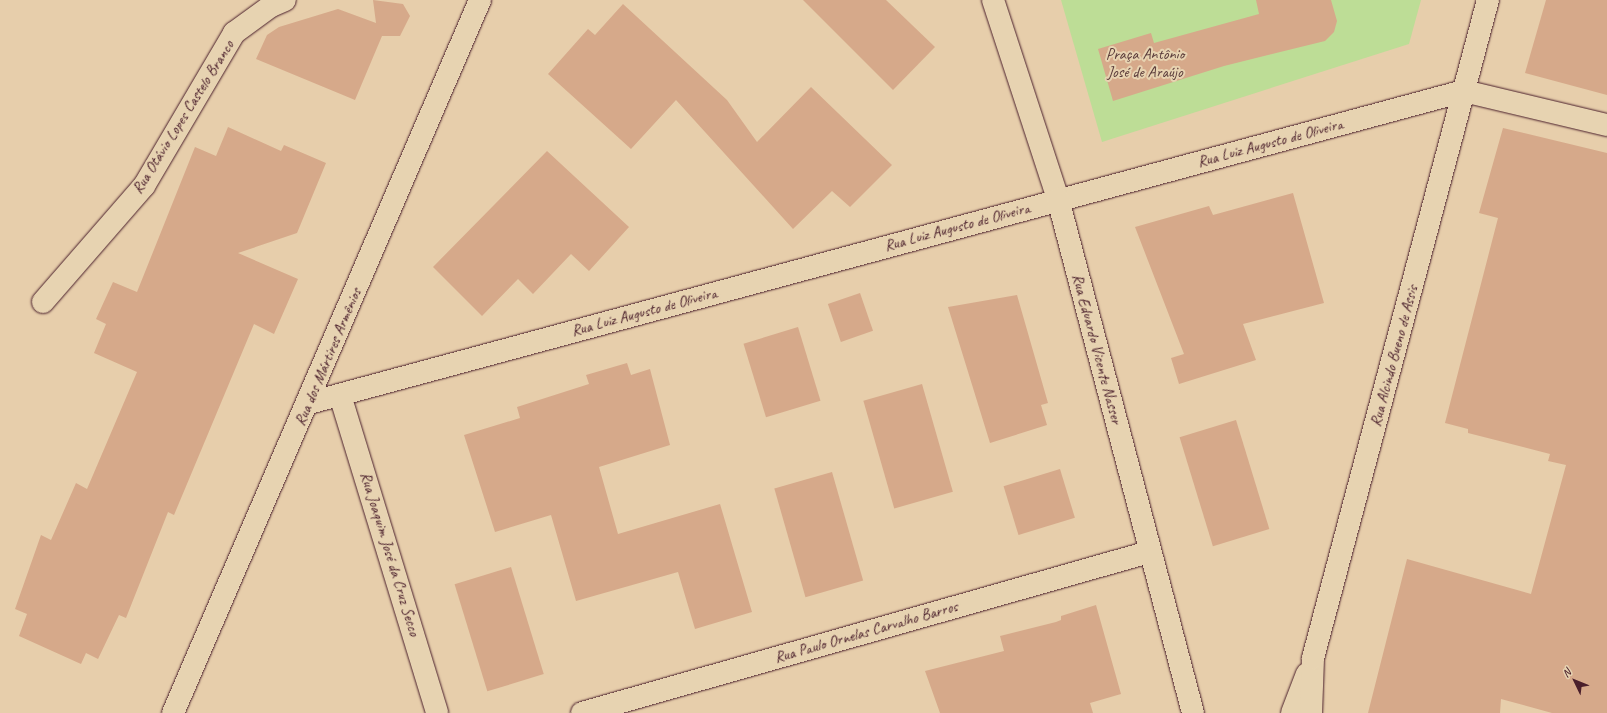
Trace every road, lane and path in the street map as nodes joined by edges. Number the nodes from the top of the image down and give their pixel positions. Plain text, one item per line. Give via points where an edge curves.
1 (285, 0) edge
2 (480, 0) edge
3 (993, 0) edge
4 (1488, 0) edge
5 (1464, 91) junction
6 (1607, 125) edge
7 (1058, 199) junction
8 (44, 302) dead end
9 (340, 395) junction
10 (309, 403) junction
11 (1149, 552) junction
12 (1314, 658) junction
13 (1195, 709) edge
14 (173, 713) edge
15 (438, 713) edge
16 (582, 713) edge
17 (1292, 713) edge
18 (1311, 713) edge

1 - 8 street, Rua Otávio Lopes Castelo Branco via 271,6 234,33 144,186
2 - 10 street, Rua dos Mártires Armênios
3 - 7 street, Rua Eduardo Vicente Nasser
4 - 5 street, Rua Alcindo Bueno de Assis
5 - 6 street, Rua Luiz Augusto de Oliveira
5 - 7 street, Rua Luiz Augusto de Oliveira
5 - 12 street, Rua Alcindo Bueno de Assis
7 - 9 street, Rua Luiz Augusto de Oliveira
7 - 11 street, Rua Eduardo Vicente Nasser
9 - 10 street, Rua Luiz Augusto de Oliveira
9 - 15 street, Rua Joaquim José da Cruz Secco
10 - 14 street, Rua dos Mártires Armênios
11 - 13 street, Rua Eduardo Vicente Nasser
11 - 16 street, Rua Paulo Ornelas Carvalho Barros
12 - 17 street
12 - 18 street, Rua Alcindo Bueno de Assis

